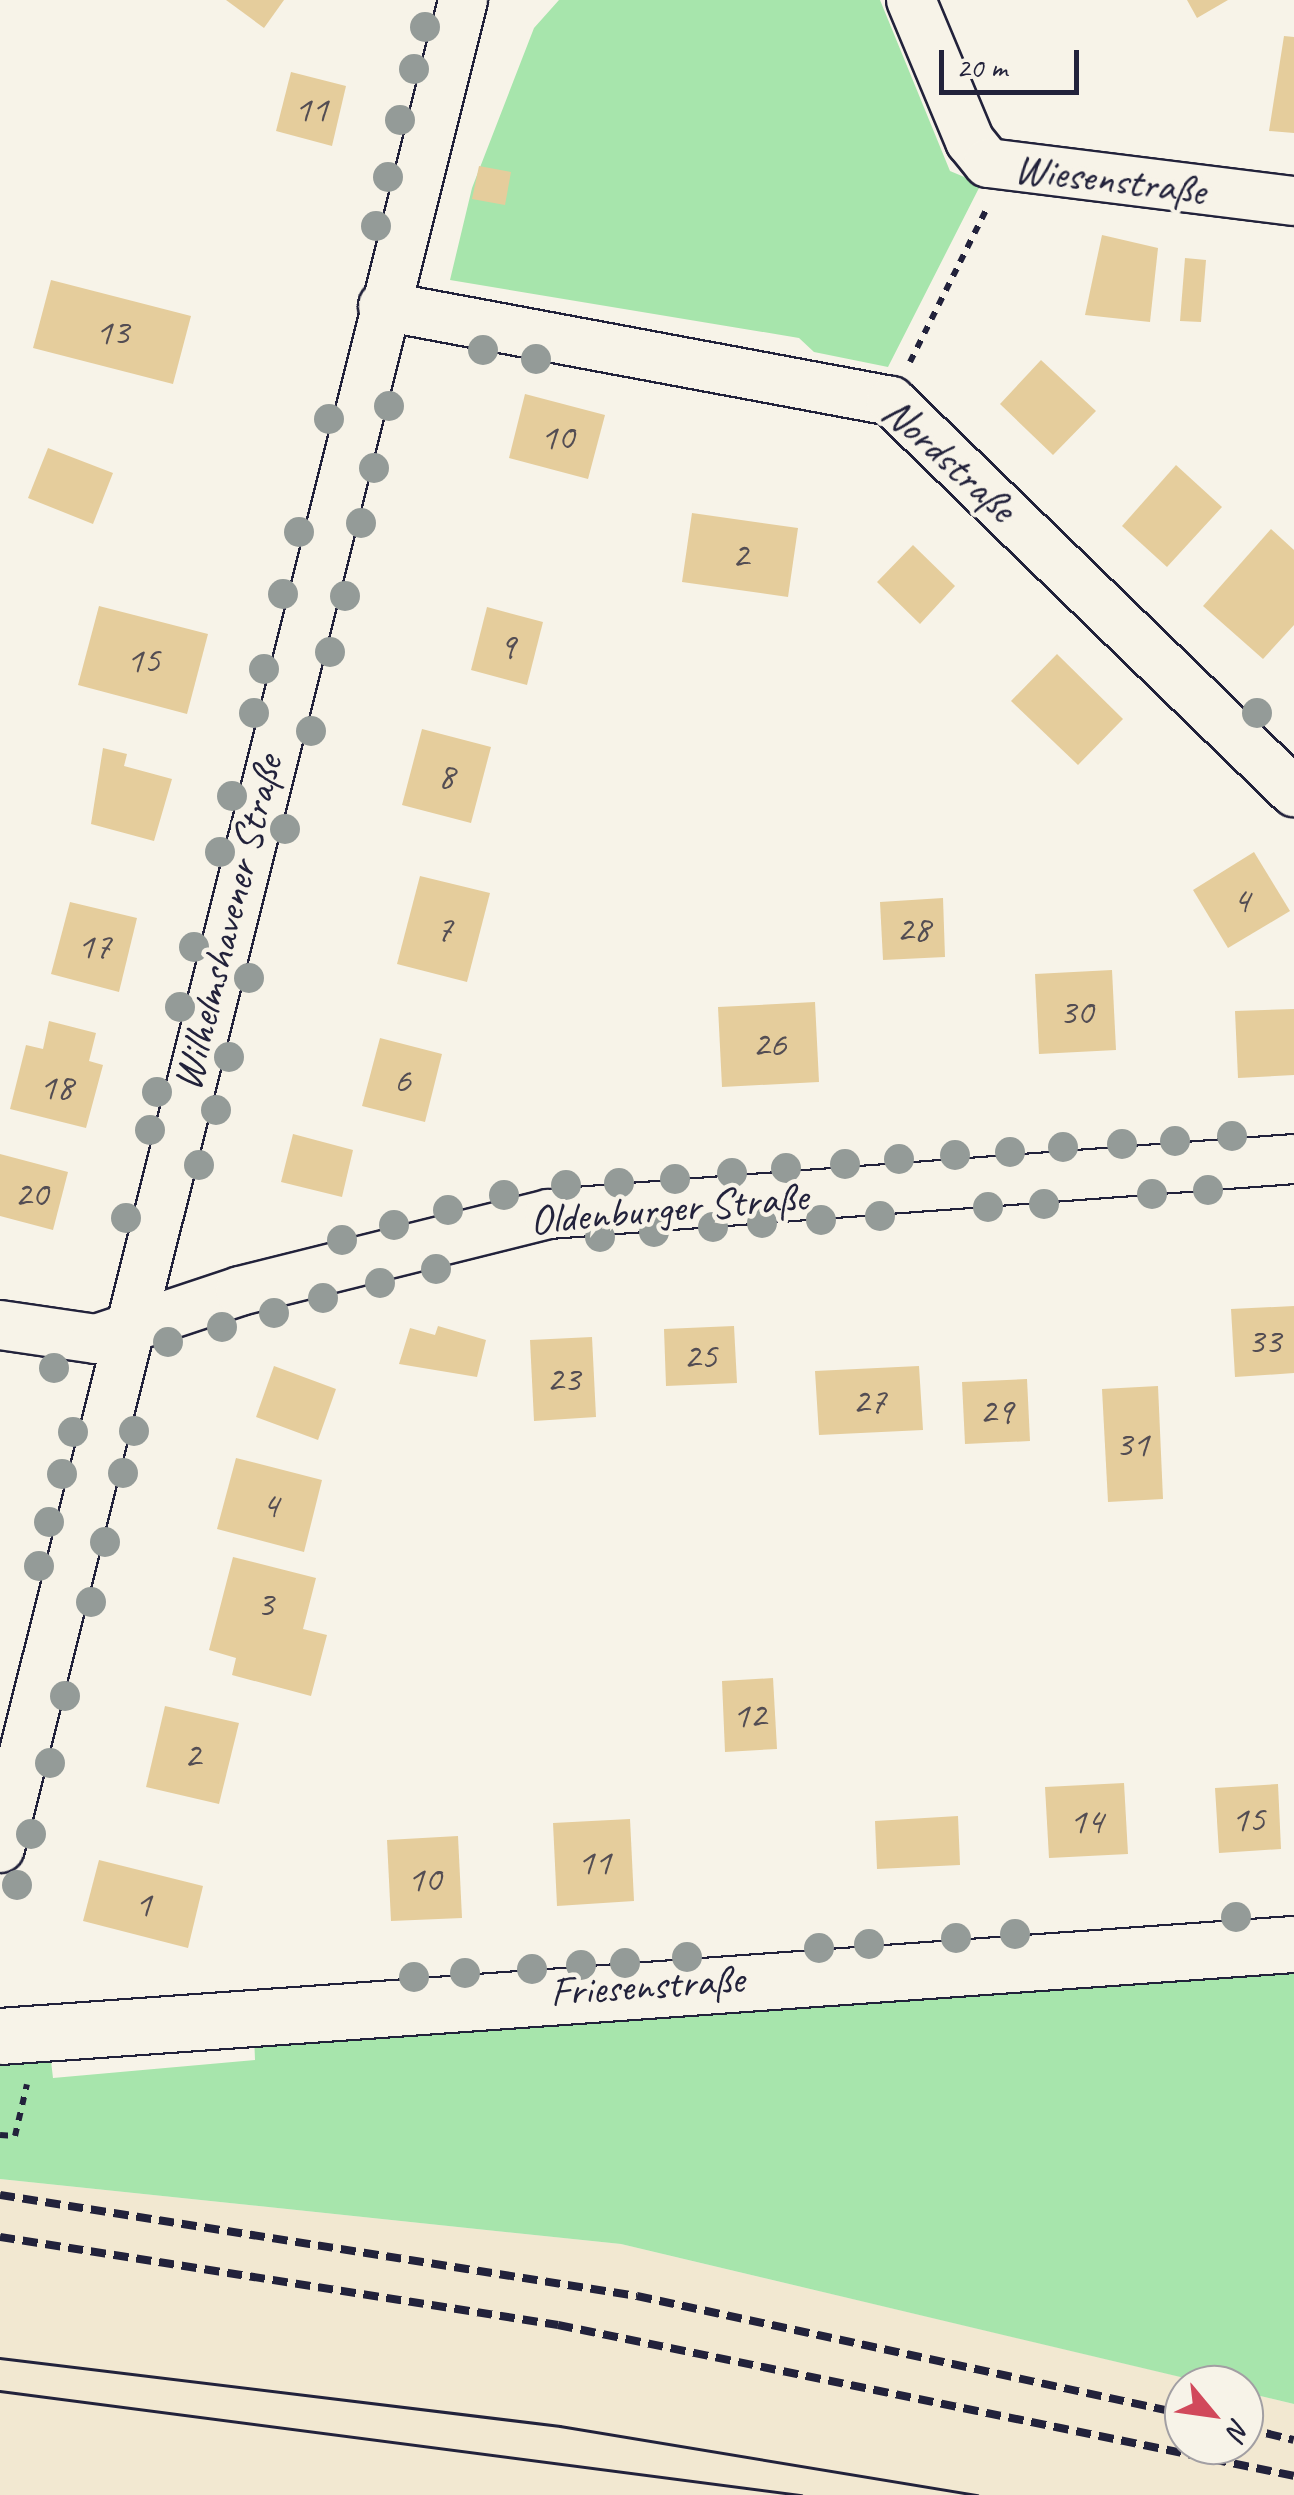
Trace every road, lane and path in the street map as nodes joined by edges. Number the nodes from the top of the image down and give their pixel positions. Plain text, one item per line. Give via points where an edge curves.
1 (463, 0) edge
2 (910, 0) edge
3 (1005, 170) junction
4 (1294, 201) edge
5 (383, 306) junction
6 (891, 400) junction
7 (1294, 792) edge
8 (1294, 1159) edge
9 (0, 1325) edge
10 (126, 1332) junction
11 (0, 1848) edge
12 (1294, 1944) edge
13 (16, 2035) edge
14 (0, 2135) edge

1 - 5 street, Wilhelmshavener Straße
2 - 3 street, Wiesenstraße via 970,141
3 - 4 street, Wiesenstraße
3 - 6 path
5 - 6 street, Nordstraße
5 - 10 street, Wilhelmshavener Straße
6 - 7 street, Nordstraße
8 - 10 street, Oldenburger Straße via 549,1214 240,1291
9 - 10 street, Oldenburger Straße via 59,1340
10 - 11 street, Wilhelmshavener Straße
12 - 13 street, Friesenstraße
13 - 14 path via 15,2136

